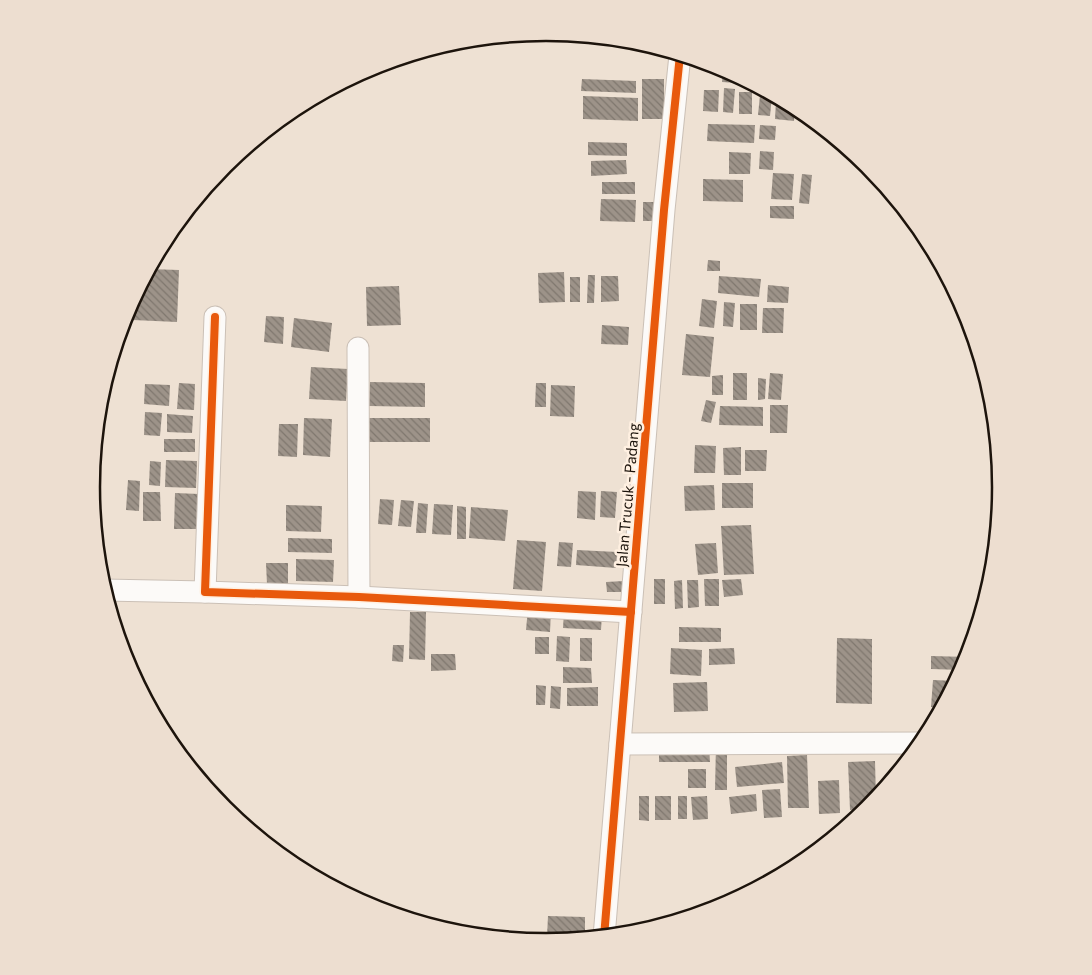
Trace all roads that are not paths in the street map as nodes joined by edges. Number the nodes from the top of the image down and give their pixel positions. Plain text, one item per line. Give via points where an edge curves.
1 (679, 62) edge
2 (215, 317) dead end
3 (358, 348) dead end
4 (112, 590) edge
5 (206, 592) junction
6 (359, 597) junction
7 (631, 612) junction
8 (912, 742) edge
9 (620, 744) junction
10 (605, 930) edge

1 - 7 street, Jalan Trucuk - Padang
2 - 5 street
3 - 6 street
4 - 5 street
5 - 6 street
6 - 7 street
7 - 9 street, Jalan Trucuk - Padang
8 - 9 street
9 - 10 street, Jalan Trucuk - Padang

